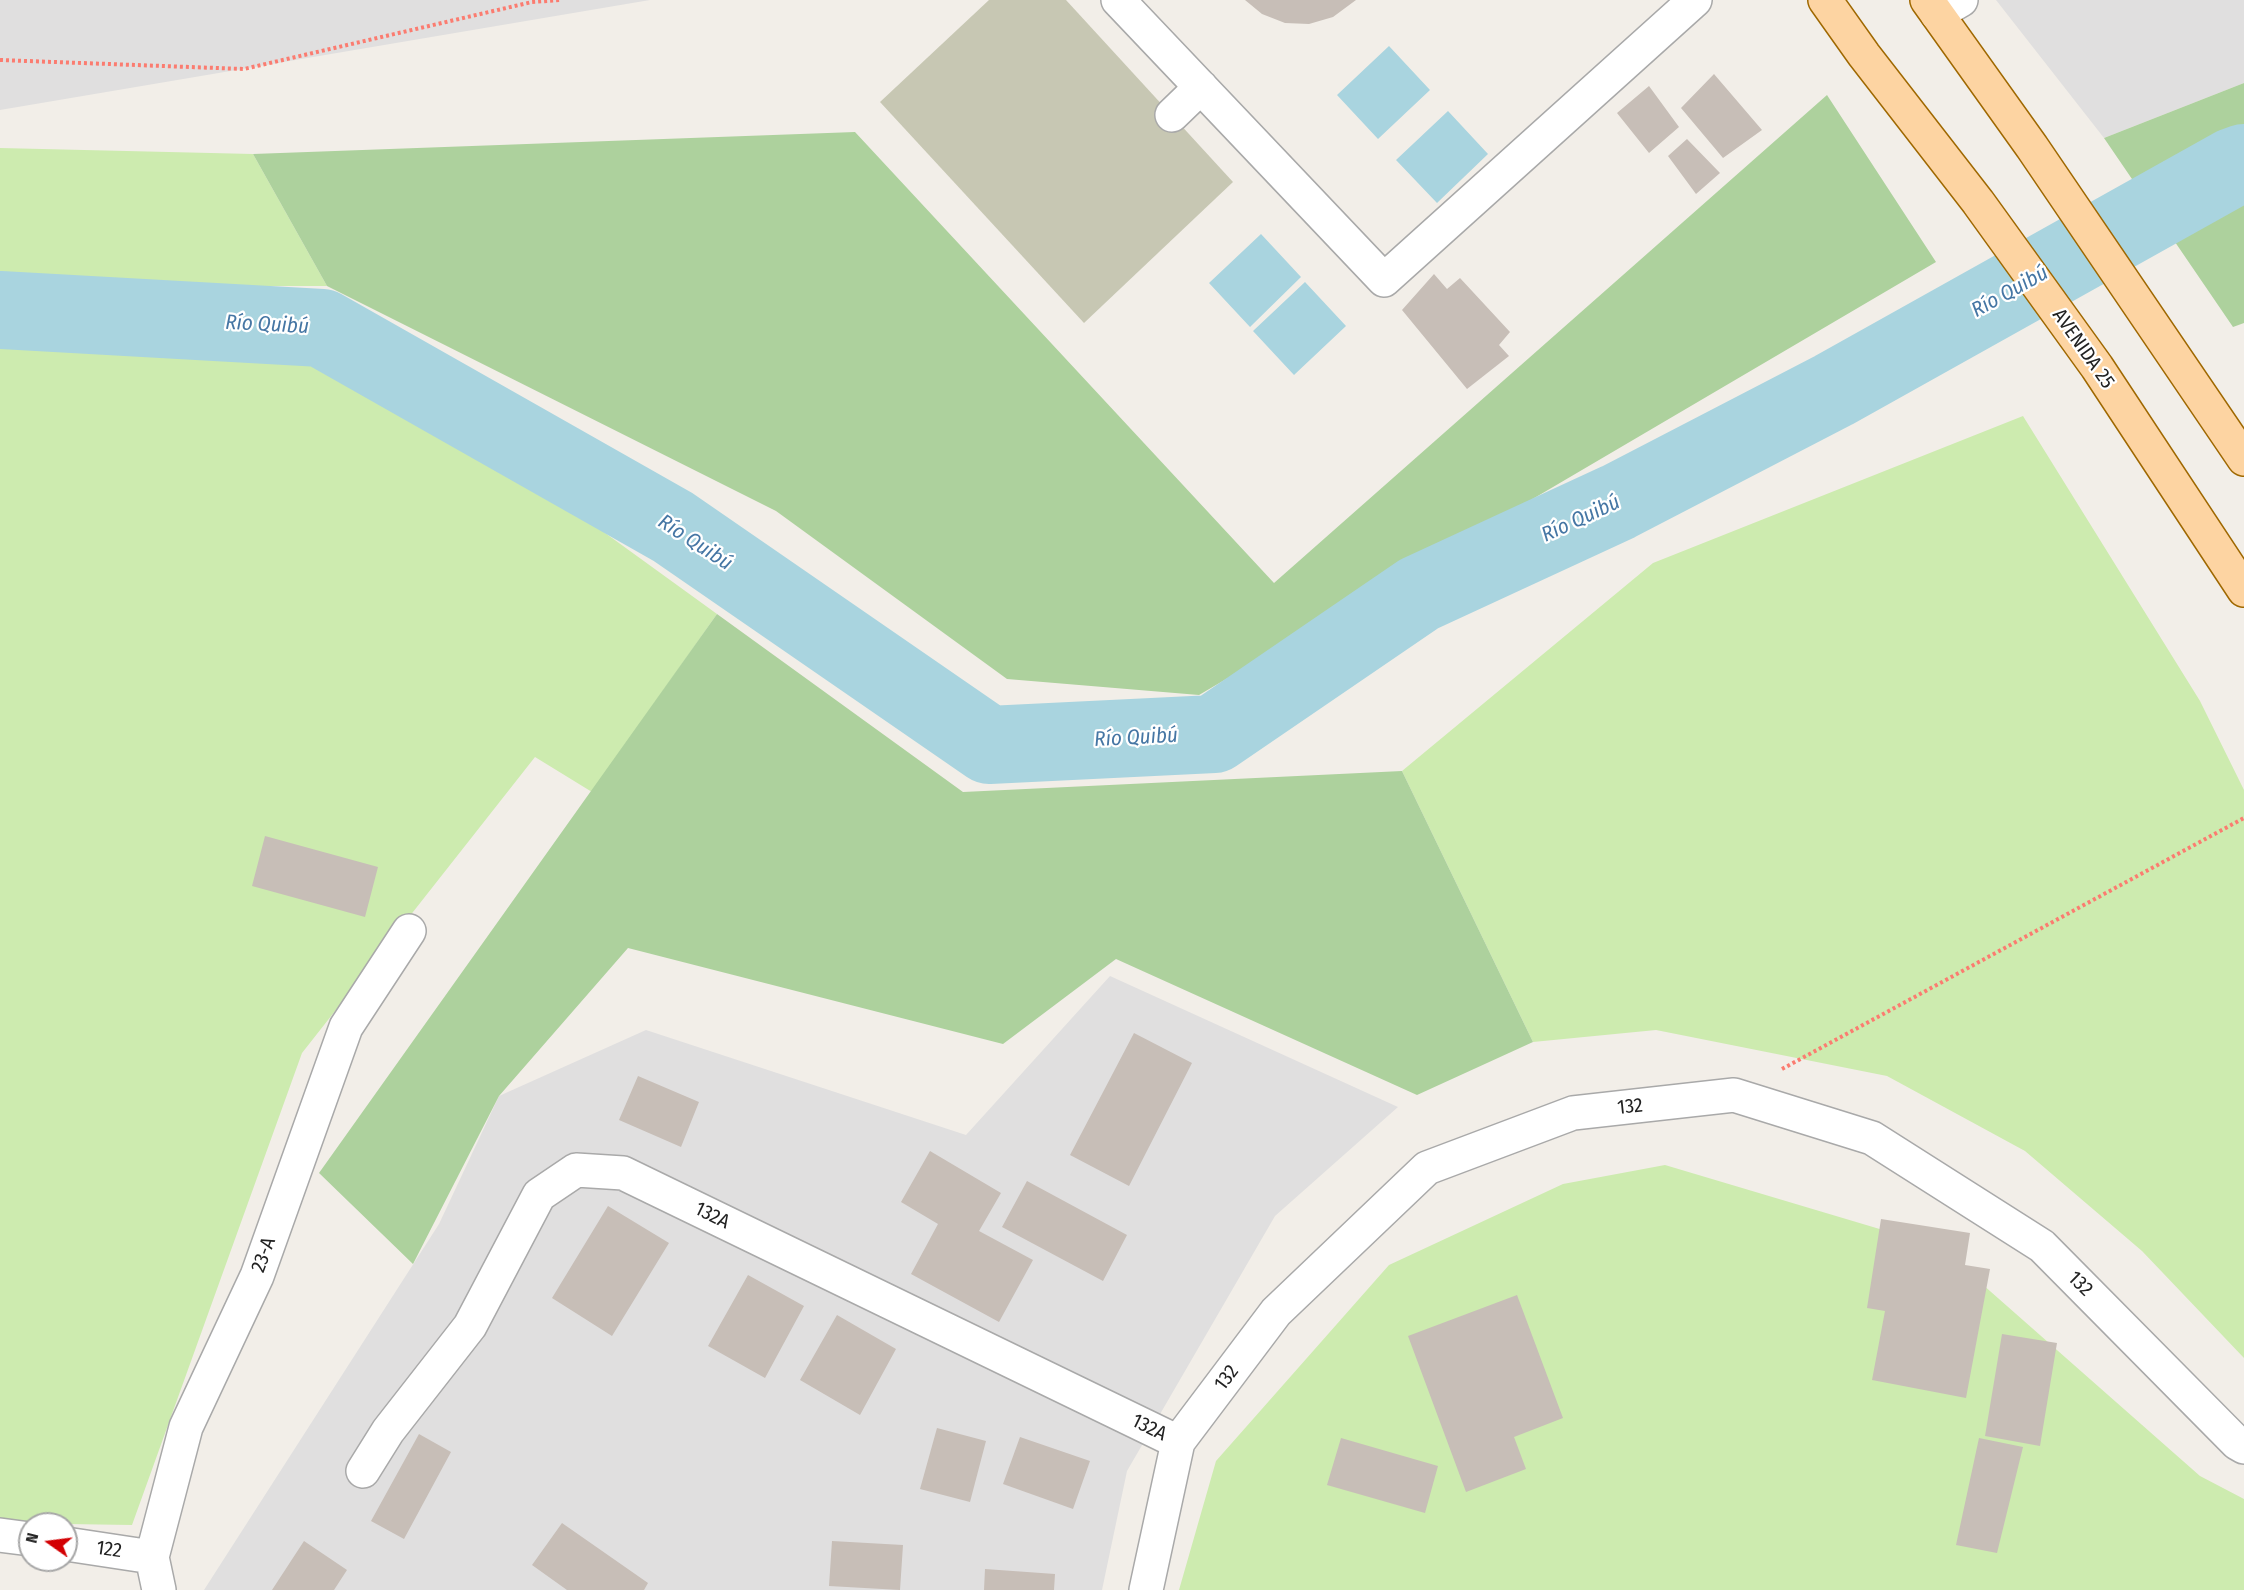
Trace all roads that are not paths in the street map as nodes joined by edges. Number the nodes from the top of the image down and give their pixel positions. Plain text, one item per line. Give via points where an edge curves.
1 (1118, 0) edge
2 (1695, 0) edge
3 (1825, 0) edge
4 (1942, 4) edge
5 (1201, 87) junction
6 (1172, 115) dead end
7 (2244, 459) edge
8 (2244, 590) edge
9 (409, 931) dead end
10 (1178, 1442) junction
11 (2244, 1447) edge
12 (363, 1471) dead end
13 (0, 1535) edge
14 (18, 1537) edge
15 (78, 1546) edge
16 (152, 1557) junction
17 (159, 1590) edge
18 (1146, 1590) edge

1 - 5 street
2 - 5 street via 1384,280
3 - 8 main road, AVENIDA 25 via 2097,367
4 - 7 main road via 2032,147
5 - 6 street
9 - 16 street, 23-A via 346,1027 257,1276 186,1427
10 - 11 street, 132 via 1276,1312 1427,1168 1573,1113 1734,1095 1872,1138 2042,1246
10 - 12 street, 132A via 623,1173 576,1170 539,1195 470,1326 388,1431
10 - 18 street, 132
13 - 14 street
15 - 16 street, 122
16 - 17 street, 23-A

